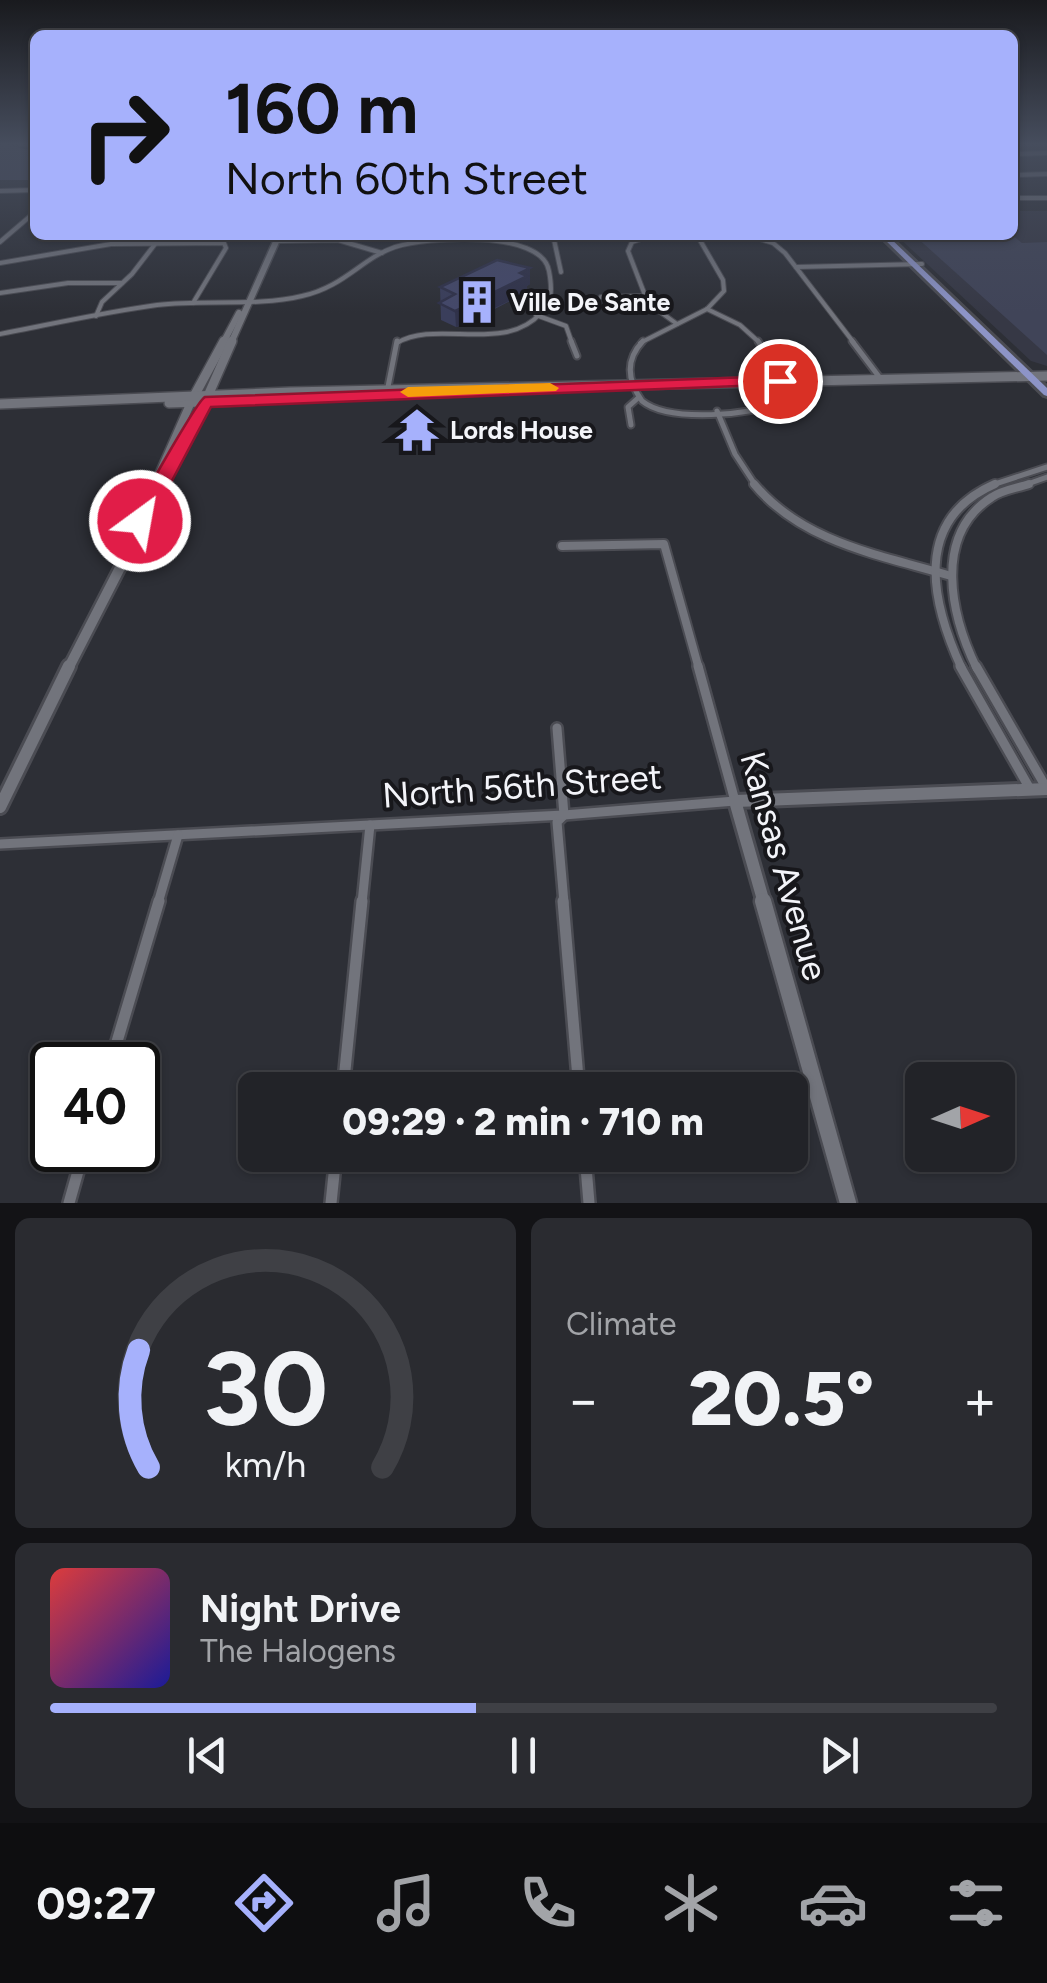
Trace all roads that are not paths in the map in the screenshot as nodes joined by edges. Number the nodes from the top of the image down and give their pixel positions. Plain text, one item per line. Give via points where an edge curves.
1 (30, 216) edge
2 (26, 220) junction
3 (30, 220) edge
4 (276, 240) edge
5 (332, 240) edge
6 (446, 240) edge
7 (487, 240) edge
8 (555, 240) edge
9 (635, 240) edge
10 (700, 240) edge
11 (764, 240) edge
12 (770, 240) edge
13 (889, 240) edge
14 (896, 240) edge
15 (0, 241) edge
16 (767, 241) junction
17 (157, 242) junction
18 (557, 250) junction
19 (536, 251) junction
20 (382, 253) junction
21 (0, 264) edge
22 (917, 264) junction
23 (796, 267) junction
24 (561, 272) dead end
25 (122, 284) junction
26 (0, 292) edge
27 (644, 296) junction
28 (601, 298) dead end
29 (247, 302) junction
30 (192, 303) junction
31 (708, 309) junction
32 (536, 315) junction
33 (96, 316) junction
34 (677, 324) junction
35 (0, 334) edge
36 (576, 356) dead end
37 (1038, 374) edge
38 (880, 378) junction
39 (780, 381) junction
40 (633, 385) junction
41 (387, 392) junction
42 (1047, 393) edge
43 (193, 398) junction
44 (207, 398) junction
45 (638, 398) junction
46 (0, 404) edge
47 (717, 411) junction
48 (631, 425) dead end
49 (1047, 467) edge
50 (1047, 477) edge
51 (140, 521) junction
52 (562, 546) dead end
53 (934, 571) junction
54 (951, 576) junction
55 (556, 728) dead end
56 (1030, 789) junction
57 (1047, 789) edge
58 (736, 801) junction
59 (0, 806) edge
60 (564, 816) junction
61 (370, 825) junction
62 (178, 835) junction
63 (0, 844) edge
64 (117, 1042) edge
65 (344, 1072) edge
66 (578, 1072) edge
67 (77, 1172) edge
68 (334, 1172) edge
69 (585, 1172) edge
70 (68, 1203) edge
71 (331, 1203) edge
72 (588, 1203) edge
73 (848, 1203) edge

1 - 2 street
2 - 3 street
2 - 15 street
4 - 29 main road
5 - 20 street
6 - 20 street via 415,241
7 - 19 street
8 - 18 street
9 - 27 street via 628,251
10 - 31 street via 724,285
11 - 16 street
12 - 16 street
13 - 22 main road
14 - 22 main road
16 - 23 street
17 - 21 street
17 - 25 street
17 - 30 street via 223,242 226,248
18 - 19 street
18 - 24 street
19 - 32 street via 548,264 552,288
20 - 29 street via 326,290
22 - 23 street
22 - 37 main road
23 - 38 street
25 - 26 street
25 - 33 street
27 - 28 street
27 - 34 street
29 - 30 street
29 - 43 main road
29 - 44 main road
30 - 33 street
31 - 34 street
31 - 39 street via 751,334
32 - 36 street via 566,326
32 - 41 street via 488,334 397,341
33 - 35 street
34 - 40 street via 636,348 629,364
37 - 38 main road
37 - 42 main road
38 - 39 main road
39 - 40 main road
39 - 47 street via 787,398 779,406
40 - 41 main road
40 - 45 street
41 - 44 main road
43 - 44 main road
43 - 46 main road
43 - 51 street
44 - 51 street
45 - 47 street via 667,412
45 - 48 street via 628,407
47 - 53 street via 743,472 780,512 836,543
49 - 53 street via 1014,474 959,507 937,547
50 - 54 street via 998,494 968,516 956,537
51 - 59 street
52 - 58 street, Kansas Avenue via 664,544
53 - 54 street
53 - 56 street via 947,640
54 - 57 street via 952,606 970,656
55 - 60 street
56 - 57 street, North 56th Street
56 - 58 street, North 56th Street
58 - 60 street, North 56th Street
58 - 73 street, Kansas Avenue
60 - 61 street, North 56th Street
60 - 66 street via 557,822
61 - 62 street, North 56th Street
61 - 65 street
62 - 63 street, North 56th Street
62 - 64 street
67 - 70 street
68 - 71 street
69 - 72 street

